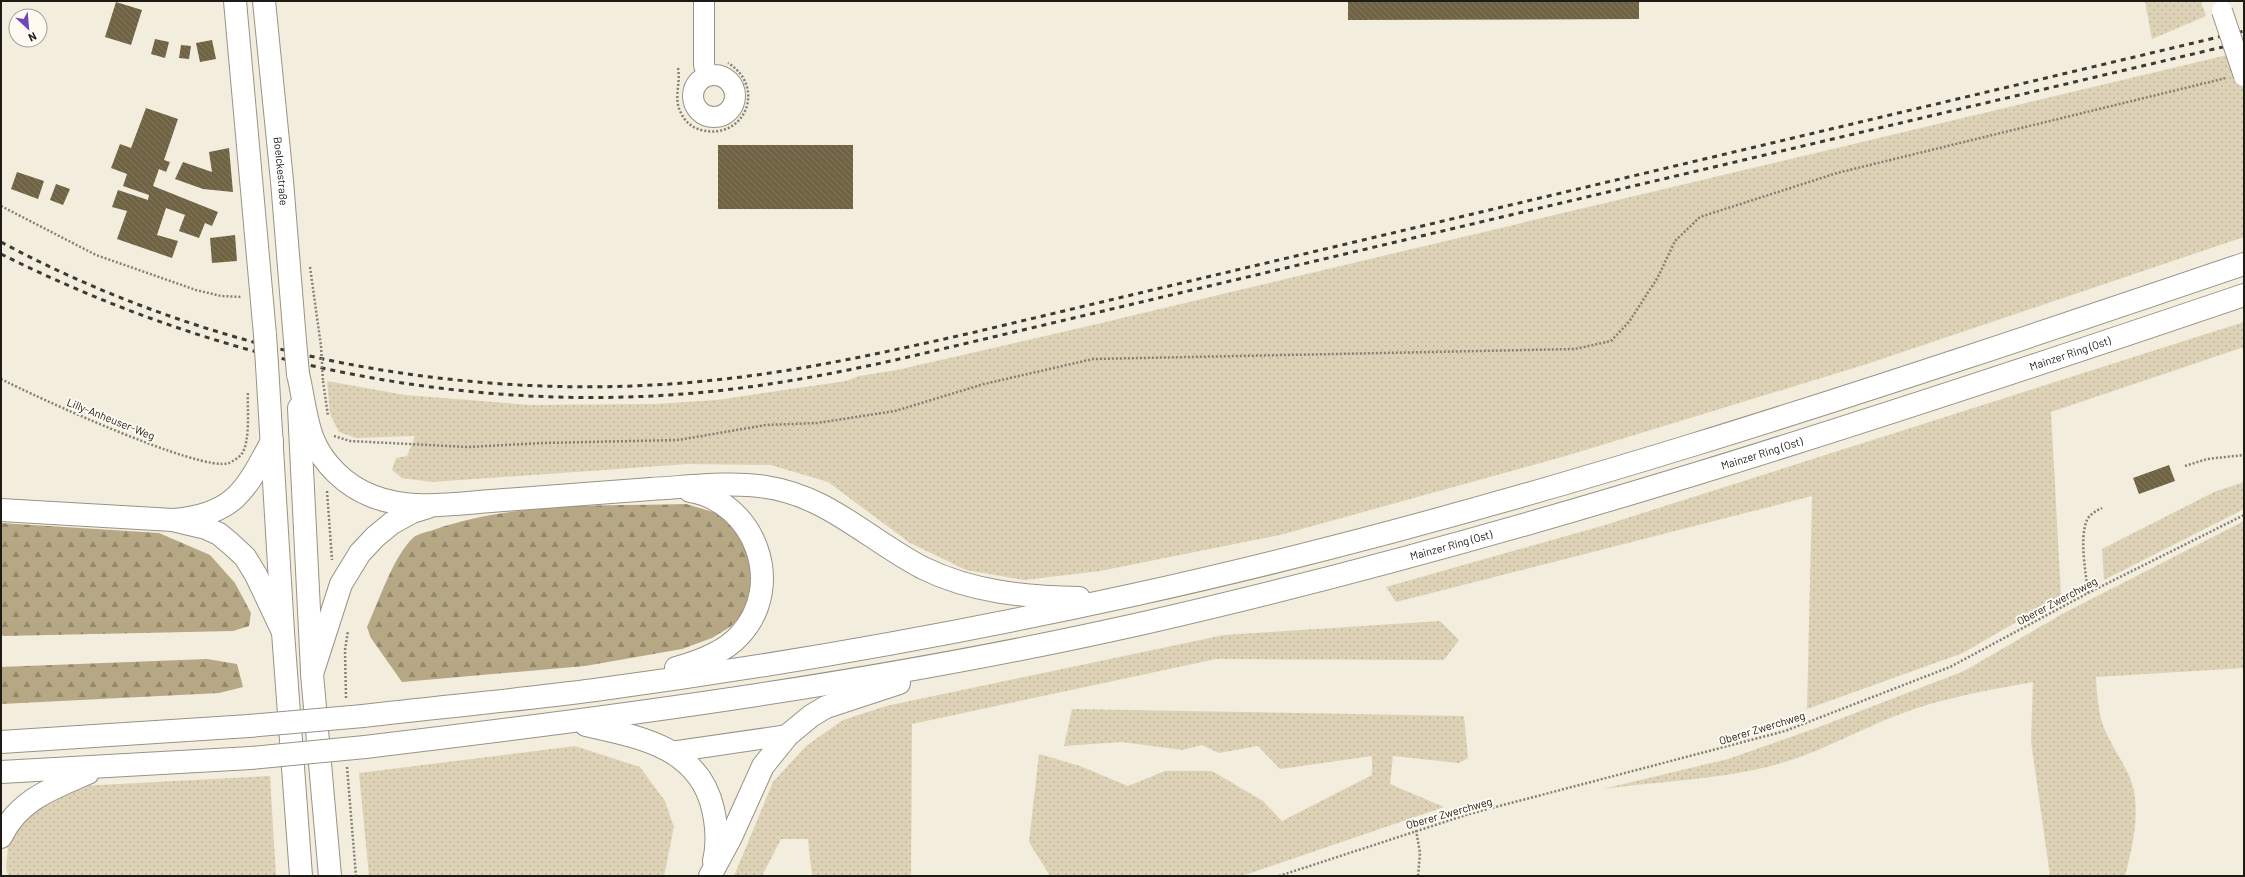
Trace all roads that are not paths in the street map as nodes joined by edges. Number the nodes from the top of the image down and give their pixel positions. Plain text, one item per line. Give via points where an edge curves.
1 (235, 1) edge
2 (264, 1) edge
3 (704, 1) edge
4 (2220, 6) edge
5 (707, 75) dead end
6 (2236, 77) edge
7 (2244, 264) edge
8 (2244, 295) edge
9 (298, 374) junction
10 (272, 441) junction
11 (673, 488) junction
12 (433, 505) junction
13 (1, 510) edge
14 (173, 520) junction
15 (1134, 594) junction
16 (283, 632) junction
17 (982, 656) junction
18 (312, 674) junction
19 (594, 690) junction
20 (575, 722) junction
21 (788, 735) junction
22 (1, 742) edge
23 (671, 752) junction
24 (100, 767) junction
25 (1, 772) edge
26 (1, 837) edge
27 (711, 875) edge
28 (301, 876) edge
29 (330, 876) edge

1 - 10 main road, bridge via 263,295
2 - 9 main road, Boelckestraße, bridge
3 - 5 street via 704,64
4 - 6 street, bridge
7 - 15 main road via 1879,386 1590,476 1419,524
8 - 17 main road, Mainzer Ring (Ost) via 1734,463 1437,550 1142,623
9 - 12 main road via 313,438 324,457 343,479 373,497 392,502
9 - 18 main road
10 - 14 main road via 249,483 237,498 207,514
10 - 16 main road
11 - 12 main road
11 - 15 main road via 740,485 790,491 834,510 922,567 946,578 993,592 1078,598
11 - 19 main road via 699,492 716,500 732,510 745,524 761,557 762,589 758,605 750,622 725,648 690,664
12 - 18 main road via 412,512 392,523 360,553 341,584
13 - 14 main road
14 - 16 main road via 206,528 231,544 256,575
15 - 19 main road via 976,627 797,660
16 - 28 main road
17 - 20 main road via 799,689
17 - 21 main road via 841,701 811,716
18 - 29 main road
19 - 22 main road, bridge via 363,716 99,737
20 - 23 main road via 634,736
20 - 24 main road, bridge via 251,758
21 - 23 street
21 - 27 main road via 757,776
23 - 27 main road via 693,769 704,784 711,801 717,834
24 - 25 main road
24 - 26 main road via 46,791 24,805 8,822

